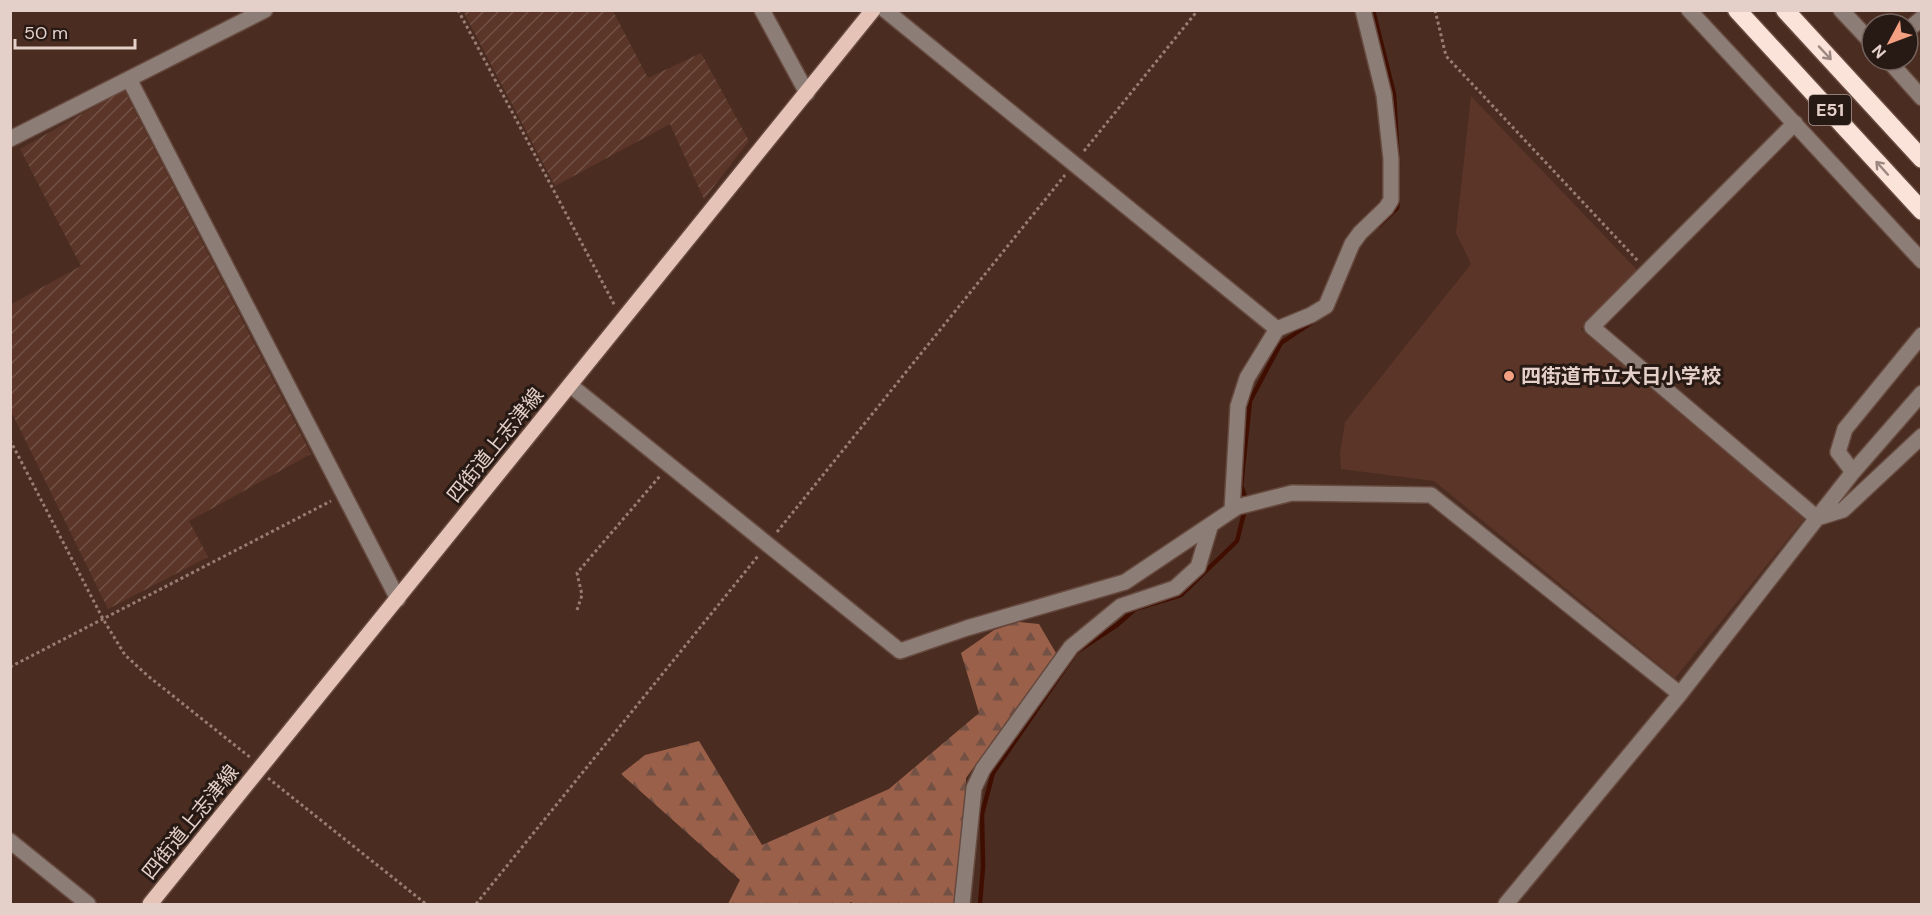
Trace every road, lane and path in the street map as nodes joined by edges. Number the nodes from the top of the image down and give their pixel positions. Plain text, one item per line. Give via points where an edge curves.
1 (265, 10) edge
2 (458, 10) edge
3 (762, 10) edge
4 (873, 10) edge
5 (885, 10) edge
6 (1198, 10) edge
7 (1363, 10) edge
8 (1435, 10) edge
9 (1689, 10) edge
10 (1737, 10) edge
11 (1785, 10) edge
12 (1841, 10) edge
13 (1860, 30) edge
14 (1899, 72) edge
15 (129, 79) junction
16 (807, 93) junction
17 (1922, 98) edge
18 (1795, 123) junction
19 (10, 139) edge
20 (1922, 159) edge
21 (1074, 164) junction
22 (1922, 211) edge
23 (1922, 261) edge
24 (1648, 271) junction
25 (623, 321) junction
26 (1277, 328) junction
27 (1922, 335) edge
28 (570, 385) junction
29 (1922, 393) edge
30 (1922, 436) edge
31 (10, 440) edge
32 (669, 466) junction
33 (1853, 472) junction
34 (344, 494) junction
35 (1235, 508) junction
36 (1817, 518) junction
37 (1210, 526) junction
38 (767, 544) junction
39 (398, 599) junction
40 (577, 610) dead end
41 (103, 619) junction
42 (10, 667) edge
43 (1680, 694) junction
44 (261, 768) junction
45 (10, 841) edge
46 (1509, 903) edge
47 (88, 904) edge
48 (150, 904) edge
49 (426, 904) edge
50 (476, 904) edge
51 (962, 904) edge

1 - 15 street
2 - 25 path
3 - 16 street
4 - 16 main road, 四街道上志津線
5 - 21 street
6 - 21 path
7 - 26 street via 1384,95 1391,200 1352,244 1326,306
8 - 24 path via 1446,56
9 - 18 street
22 -> 10 highway, E51
11 -> 20 highway, E51
12 - 13 street
14 - 17 street
15 - 19 street
15 - 34 street
16 - 25 main road, 四街道上志津線
18 - 23 street
18 - 24 street
21 - 26 street
21 - 38 path
24 - 36 street via 1592,327
25 - 28 main road, 四街道上志津線
26 - 35 street via 1247,378 1238,406
27 - 33 street via 1845,429 1838,452
28 - 32 street
28 - 39 main road, 四街道上志津線
29 - 33 street
30 - 36 street via 1843,510
31 - 41 path
32 - 38 street
32 - 40 path via 577,573 582,595
33 - 36 street
34 - 39 street
34 - 41 path
35 - 37 street
35 - 43 street via 1292,493 1431,495
36 - 43 street
37 - 38 street via 1125,582 900,651
37 - 51 street via 1198,567 1175,588 1121,606 1071,646 983,769 974,788
38 - 50 path
39 - 44 main road, 四街道上志津線
41 - 42 path
41 - 44 path via 125,655
43 - 46 street
44 - 48 main road, 四街道上志津線
44 - 49 path
45 - 47 street

